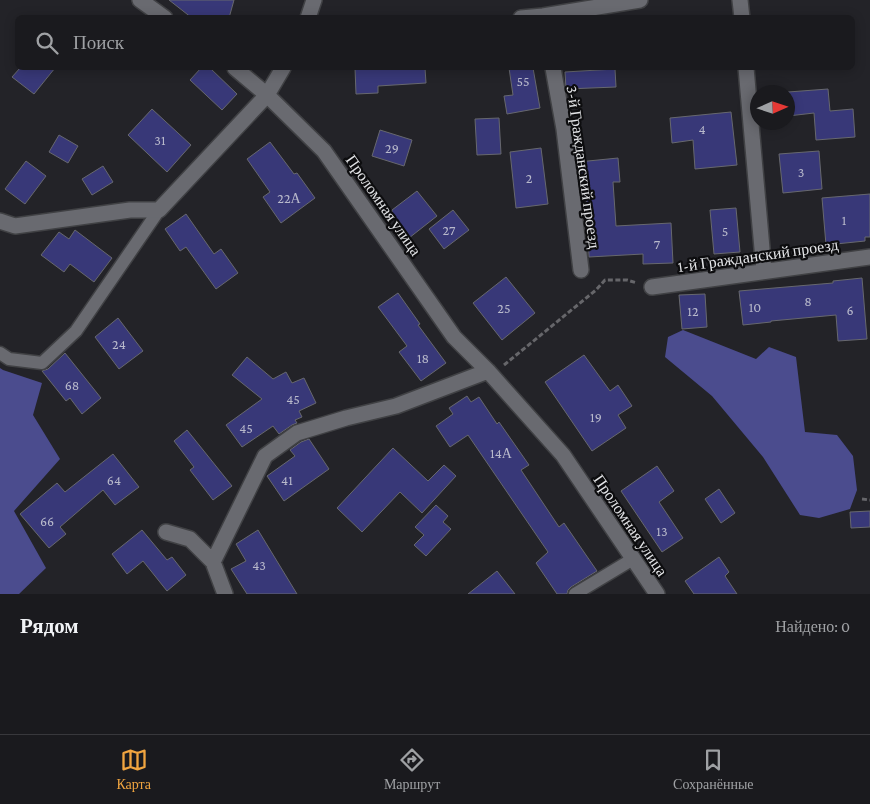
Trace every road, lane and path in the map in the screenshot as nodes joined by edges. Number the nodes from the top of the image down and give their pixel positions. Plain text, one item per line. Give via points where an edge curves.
1 (140, 0) edge
2 (314, 0) edge
3 (640, 0) edge
4 (740, 0) edge
5 (161, 15) edge
6 (309, 15) edge
7 (554, 15) edge
8 (742, 15) edge
9 (237, 70) edge
10 (282, 70) edge
11 (553, 70) edge
12 (746, 70) edge
13 (267, 95) junction
14 (159, 210) junction
15 (0, 221) edge
16 (870, 257) edge
17 (581, 270) dead end
18 (764, 271) junction
19 (652, 287) joint
20 (0, 353) edge
21 (488, 371) junction
22 (862, 499) dead end
23 (870, 500) edge
24 (166, 532) dead end
25 (633, 559) junction
26 (213, 562) junction
27 (225, 594) edge
28 (575, 594) edge
29 (657, 594) edge

1 - 5 street
2 - 6 street
3 - 7 street
4 - 8 street
9 - 13 street, Проломная улица
10 - 13 street
11 - 17 street, 3-й Гражданский проезд
12 - 18 street
13 - 14 street
13 - 21 street, Проломная улица via 324,151 454,337
14 - 15 street via 130,210 15,226
14 - 20 lane via 76,330 42,363 9,359
16 - 18 street, 1-й Гражданский проезд
18 - 19 street, 1-й Гражданский проезд
19 - 21 path via 627,280 605,280 502,366
21 - 25 street, Проломная улица via 563,455
21 - 26 street via 396,406 297,433 265,456
22 - 23 path
24 - 26 street via 190,539
25 - 28 lane
25 - 29 street, Проломная улица
26 - 27 street

